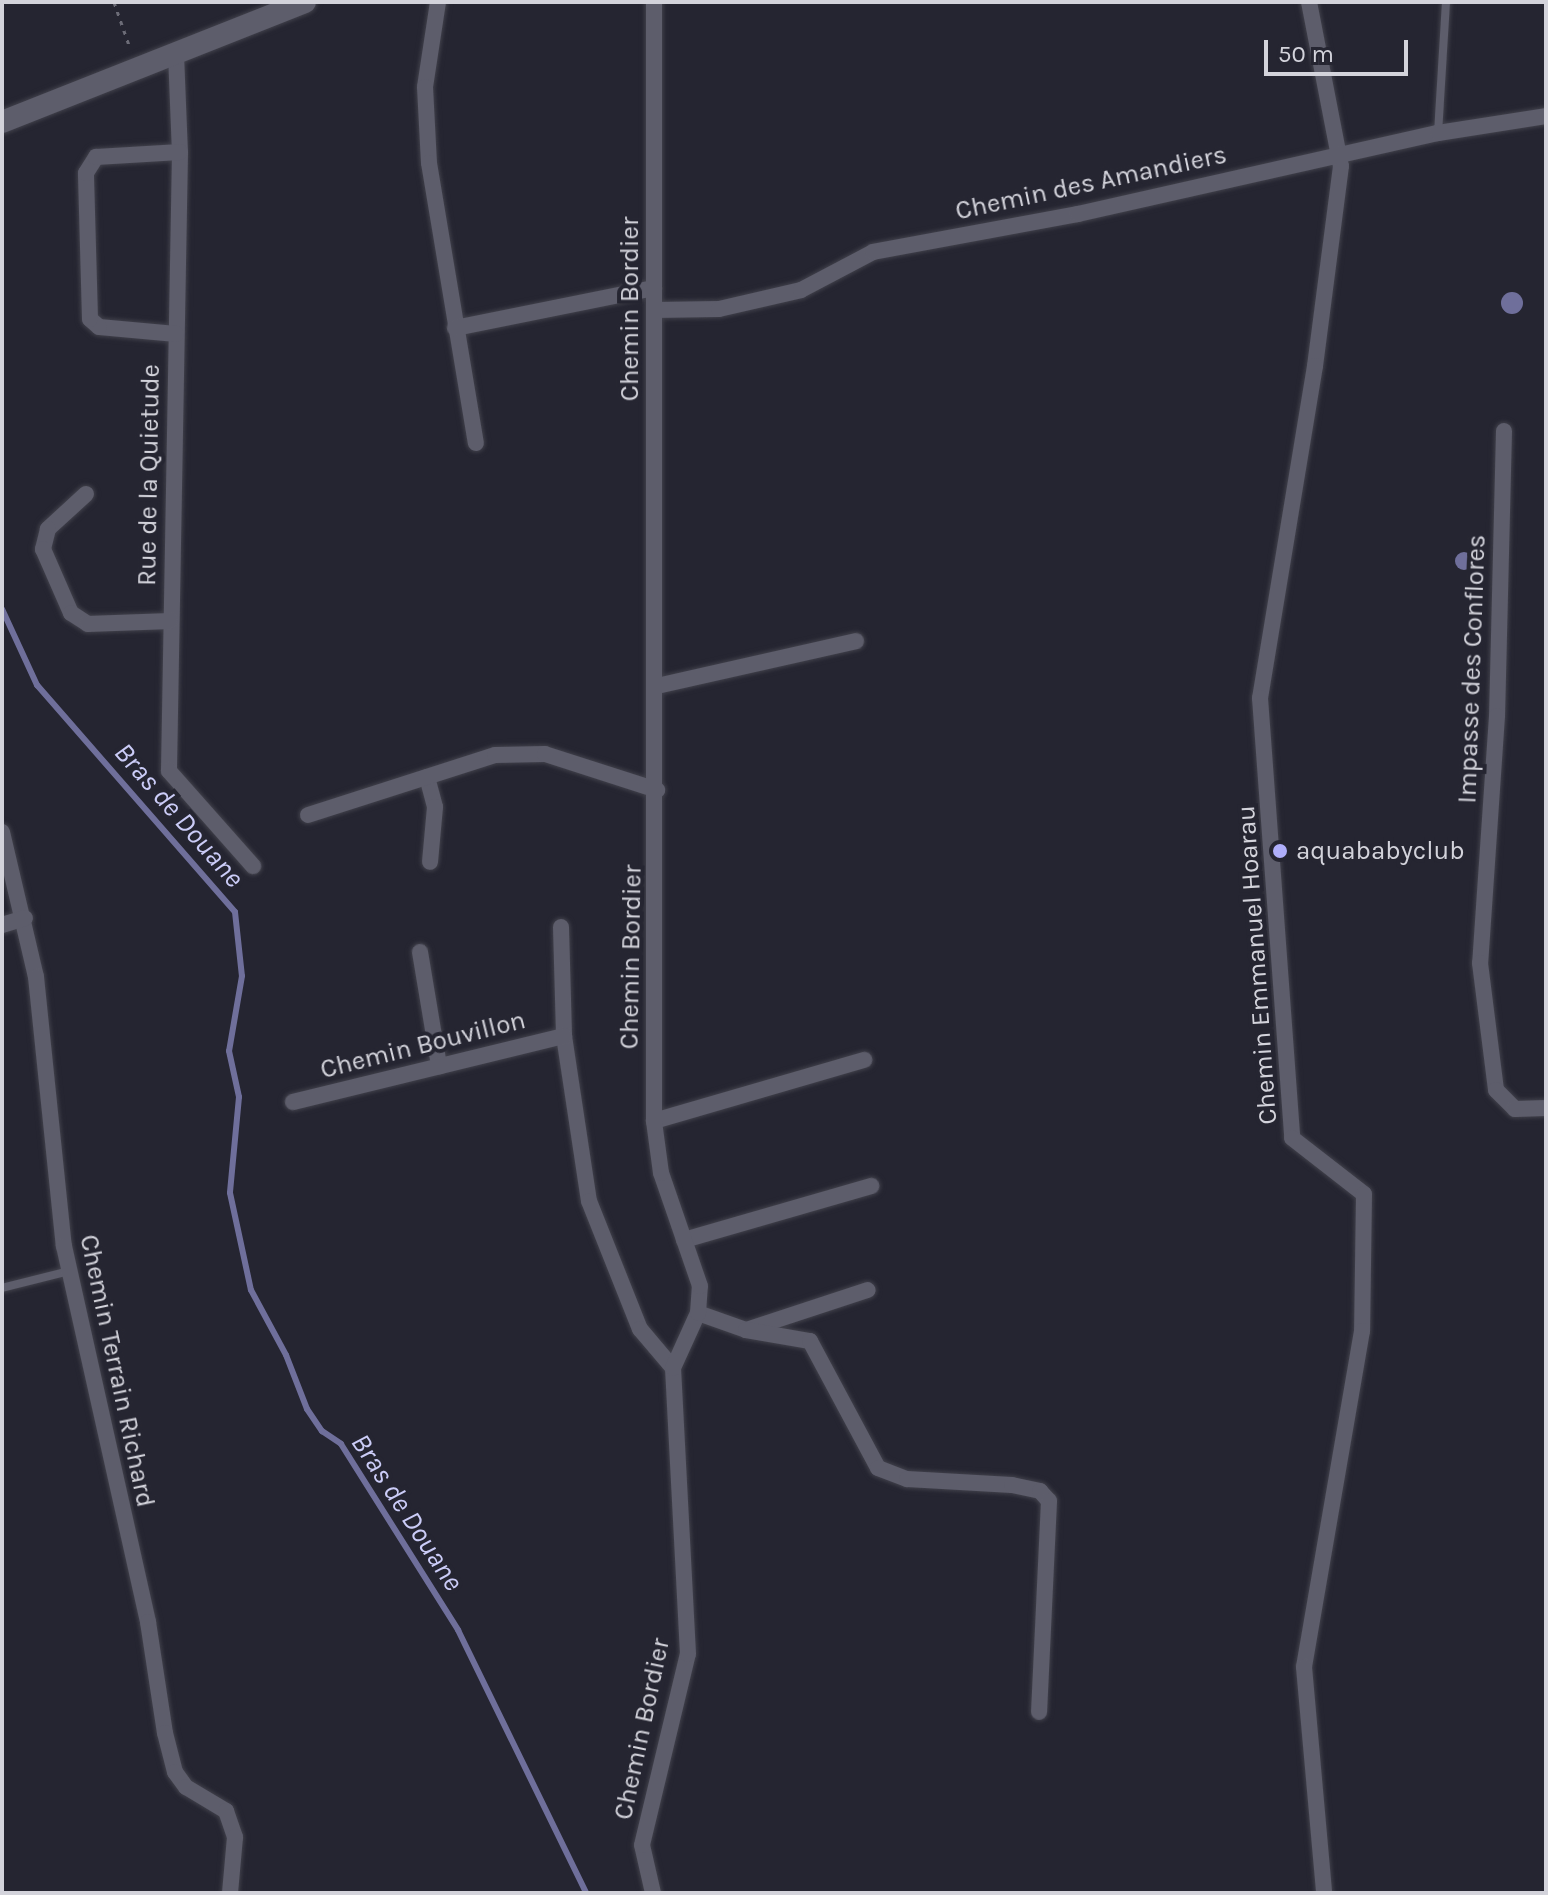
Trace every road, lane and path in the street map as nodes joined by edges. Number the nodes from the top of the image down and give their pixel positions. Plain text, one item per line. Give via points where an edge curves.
1 (114, 2) edge
2 (305, 2) edge
3 (438, 2) edge
4 (654, 2) edge
5 (1309, 2) edge
6 (1446, 2) edge
7 (176, 54) junction
8 (137, 69) junction
9 (1546, 116) edge
10 (2, 122) edge
11 (1438, 133) junction
12 (180, 152) junction
13 (1338, 155) junction
14 (654, 288) junction
15 (654, 310) junction
16 (455, 328) junction
17 (176, 334) junction
18 (1504, 431) dead end
19 (476, 443) dead end
20 (86, 494) dead end
21 (170, 621) junction
22 (856, 641) dead end
23 (657, 686) junction
24 (427, 777) junction
25 (657, 790) junction
26 (308, 815) dead end
27 (2, 832) edge
28 (430, 862) dead end
29 (253, 866) dead end
30 (25, 918) junction
31 (2, 925) edge
32 (561, 927) dead end
33 (420, 952) dead end
34 (564, 1036) junction
35 (864, 1060) dead end
36 (439, 1066) junction
37 (293, 1102) dead end
38 (1546, 1108) edge
39 (654, 1121) junction
40 (871, 1186) dead end
41 (684, 1240) junction
42 (70, 1271) junction
43 (2, 1288) edge
44 (868, 1290) dead end
45 (698, 1313) junction
46 (746, 1330) junction
47 (673, 1368) junction
48 (1039, 1712) dead end
49 (230, 1893) edge
50 (653, 1893) edge
51 (1324, 1893) edge

1 - 8 path
2 - 7 main road
3 - 16 street via 425,87 429,163
4 - 14 street, Chemin Bordier
5 - 13 street, Chemin Emmanuel Hoarau
6 - 11 lane
7 - 8 main road
7 - 12 street, Rue de la Quietude
8 - 10 main road
9 - 11 street, Chemin des Amandiers
11 - 13 street, Chemin des Amandiers
12 - 17 street, Rue de la Quietude
12 - 17 street via 96,157 86,173 90,319 99,327
13 - 15 street, Chemin des Amandiers via 1078,214 873,252 801,290 774,297 719,309
13 - 51 street, Chemin Emmanuel Hoarau via 1315,366 1299,446 1274,641 1260,698 1292,1138 1364,1194 1362,1331 1304,1667
14 - 15 street, Chemin Bordier
14 - 16 street
15 - 23 street, Chemin Bordier
16 - 19 street
17 - 21 street, Rue de la Quietude
18 - 38 street, Impasse des Conflores via 1497,716 1480,963 1496,1090 1515,1109
20 - 21 street via 48,529 43,549 71,613 88,624
21 - 29 street, Rue de la Quietude via 169,771
22 - 23 street
23 - 25 street, Chemin Bordier
24 - 25 street via 495,755 535,753
24 - 26 street
24 - 28 street via 435,807
25 - 39 street, Chemin Bordier
27 - 30 street, Chemin Terrain Richard
30 - 31 street
30 - 42 street, Chemin Terrain Richard via 48,1059
32 - 34 street, Chemin Bouvillon
33 - 36 street
34 - 36 street, Chemin Bouvillon
34 - 47 street, Chemin Bouvillon via 589,1201 640,1329
35 - 39 street
36 - 37 street, Chemin Bouvillon
39 - 41 street, Chemin Bordier via 661,1173
40 - 41 street
41 - 45 street, Chemin Bordier via 700,1286
42 - 43 lane
42 - 49 street, Chemin Terrain Richard via 148,1622 175,1772 186,1787 226,1811 235,1837
44 - 46 street
45 - 46 street
45 - 47 street, Chemin Bordier
46 - 48 street via 810,1341 878,1468 885,1472 907,1479 1012,1485 1040,1491 1049,1501
47 - 50 street, Chemin Bordier via 688,1654 642,1845

